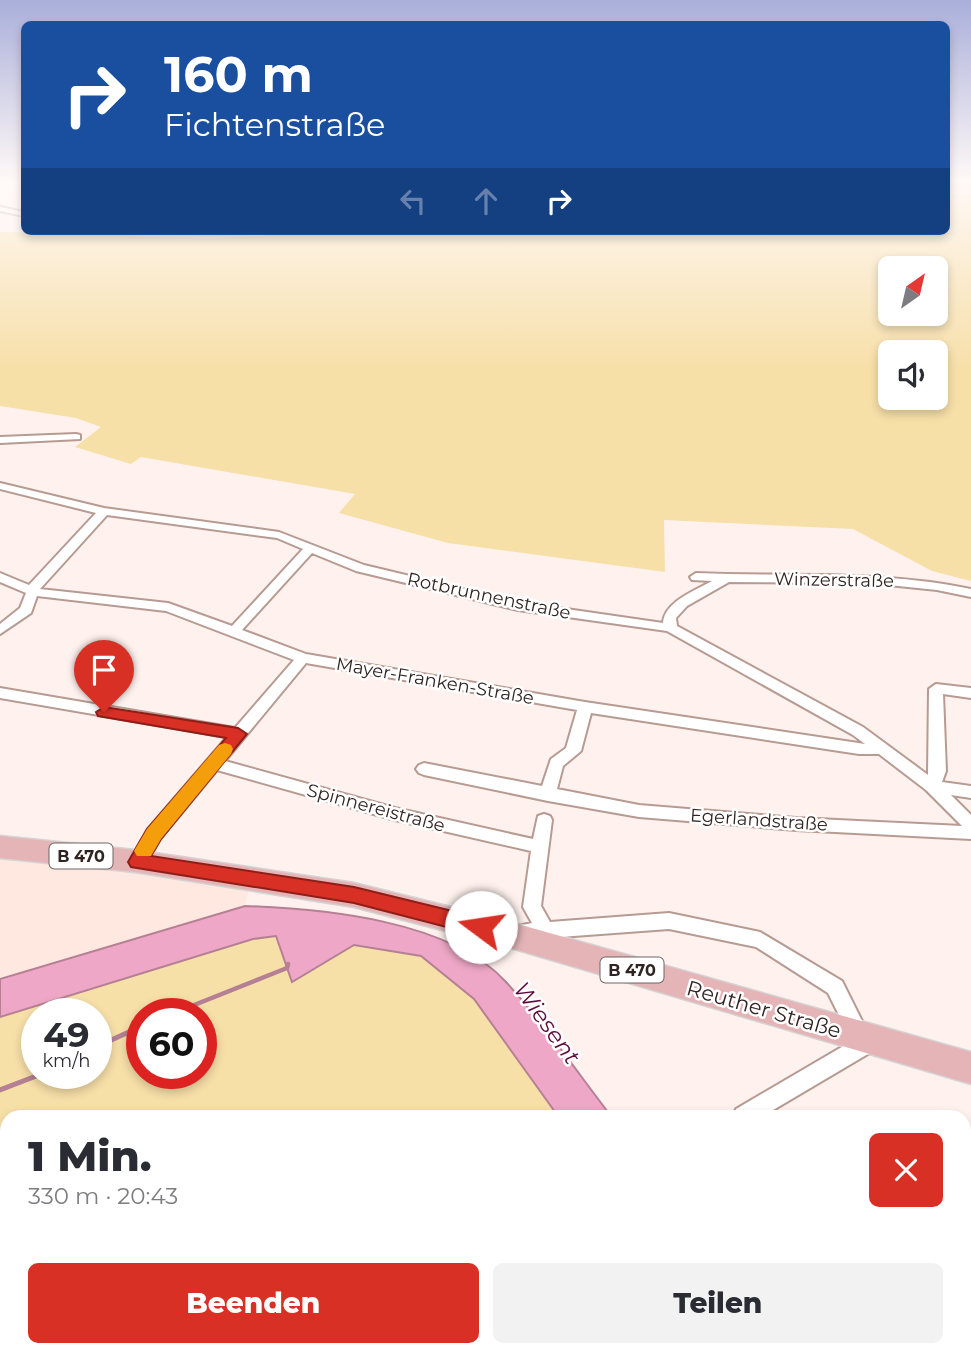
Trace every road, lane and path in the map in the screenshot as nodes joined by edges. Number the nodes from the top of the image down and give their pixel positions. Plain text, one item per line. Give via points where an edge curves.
1 (76, 437) dead end
2 (0, 440) edge
3 (0, 486) edge
4 (104, 511) junction
5 (311, 547) junction
6 (0, 577) edge
7 (696, 577) dead end
8 (725, 579) junction
9 (33, 592) junction
10 (971, 593) edge
11 (670, 628) junction
12 (0, 630) edge
13 (233, 633) junction
14 (303, 658) junction
15 (0, 693) edge
16 (971, 693) edge
17 (584, 707) junction
18 (238, 734) junction
19 (880, 749) junction
20 (213, 763) junction
21 (424, 769) dead end
22 (932, 786) junction
23 (971, 792) edge
24 (548, 795) junction
25 (544, 820) dead end
26 (971, 825) edge
27 (971, 833) edge
28 (0, 847) edge
29 (541, 847) junction
30 (138, 862) junction
31 (544, 928) junction
32 (507, 933) junction
33 (866, 1039) junction
34 (971, 1068) edge
35 (764, 1110) edge

1 - 2 street
3 - 4 street, Rotbrunnenstraße
4 - 5 street, Rotbrunnenstraße via 279,535
4 - 9 street
5 - 11 street, Rotbrunnenstraße via 360,568 518,606
5 - 13 street
6 - 9 street, Mayer-Franken-Straße
7 - 8 street, Winzerstraße
8 - 10 street, Winzerstraße via 868,578
8 - 11 street via 682,603 670,617
9 - 12 street via 26,610
9 - 13 street, Mayer-Franken-Straße via 168,607
11 - 19 street, Rotbrunnenstraße via 858,731
13 - 14 street, Mayer-Franken-Straße
14 - 17 street, Mayer-Franken-Straße
14 - 18 street
15 - 18 street
16 - 22 street via 936,689 938,771
17 - 19 street, Mayer-Franken-Straße
17 - 24 street via 573,751 556,763
18 - 20 street
19 - 22 street, Rotbrunnenstraße
20 - 29 street, Spinnereistraße via 395,814
20 - 30 street via 154,834
21 - 24 street, Egerlandstraße
22 - 23 street
22 - 26 street, Rotbrunnenstraße
24 - 27 street, Egerlandstraße via 652,812
25 - 29 street
28 - 30 main road, Reuther Straße / B 470
29 - 31 street via 532,907
30 - 32 main road, Reuther Straße / B 470 via 354,895
31 - 32 street, Reuther Straße
31 - 33 street, Reuther Straße via 668,922 760,940 835,987
32 - 33 main road, Reuther Straße / B 470
33 - 34 main road, Reuther Straße / B 470
33 - 35 street

